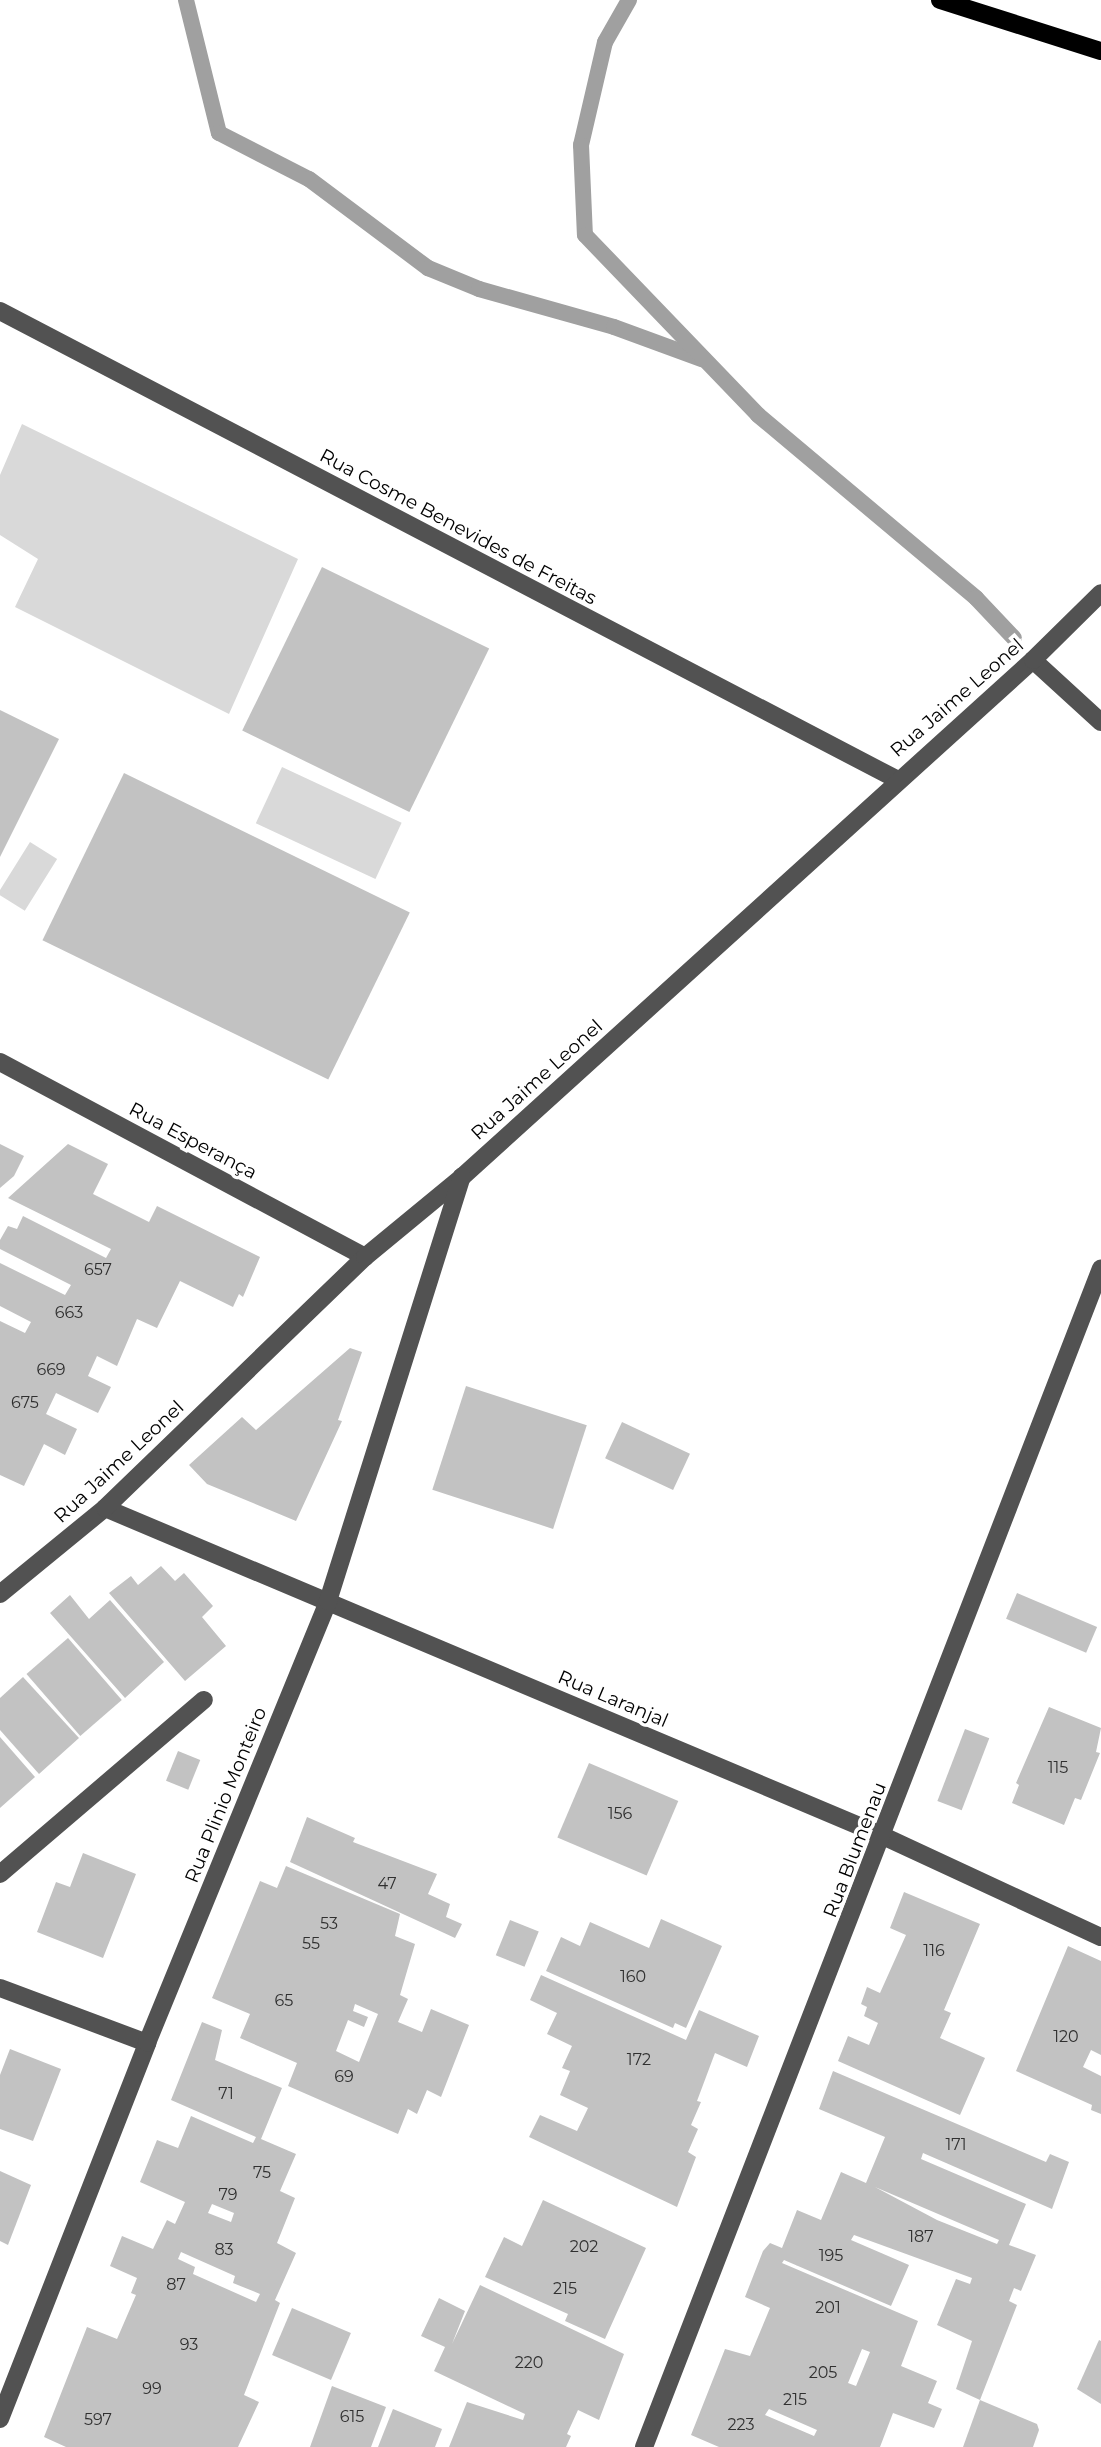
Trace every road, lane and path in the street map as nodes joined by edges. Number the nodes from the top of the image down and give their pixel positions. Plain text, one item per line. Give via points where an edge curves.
1 (940, 0) edge
2 (1101, 51) edge
3 (0, 311) edge
4 (1101, 593) edge
5 (1033, 660) junction
6 (1101, 722) edge
7 (896, 779) junction
8 (0, 1062) edge
9 (462, 1177) junction
10 (365, 1256) junction
11 (1101, 1268) edge
12 (105, 1508) junction
13 (0, 1594) edge
14 (328, 1601) junction
15 (204, 1700) dead end
16 (883, 1836) junction
17 (0, 1874) edge
18 (1101, 1937) edge
19 (0, 1987) edge
20 (147, 2043) junction
21 (0, 2419) edge
22 (644, 2447) edge

1 - 2 main road
3 - 7 street, Rua Cosme Benevides de Freitas
4 - 5 street, Rua Jaime Leonel
5 - 6 street
5 - 7 street, Rua Jaime Leonel
7 - 9 street, Rua Jaime Leonel
8 - 10 street, Rua Esperança
9 - 10 street, Rua Jaime Leonel
9 - 14 street, Rua Plinio Monteiro
10 - 12 street, Rua Jaime Leonel
11 - 16 street, Rua Blumenau
12 - 13 street, Rua Jaime Leonel
12 - 14 street, Rua Laranjal
14 - 16 street, Rua Laranjal
14 - 20 street, Rua Plinio Monteiro
15 - 17 street
16 - 18 street, Rua Laranjal
16 - 22 street, Rua Blumenau
19 - 20 street
20 - 21 street, Rua Plinio Monteiro

